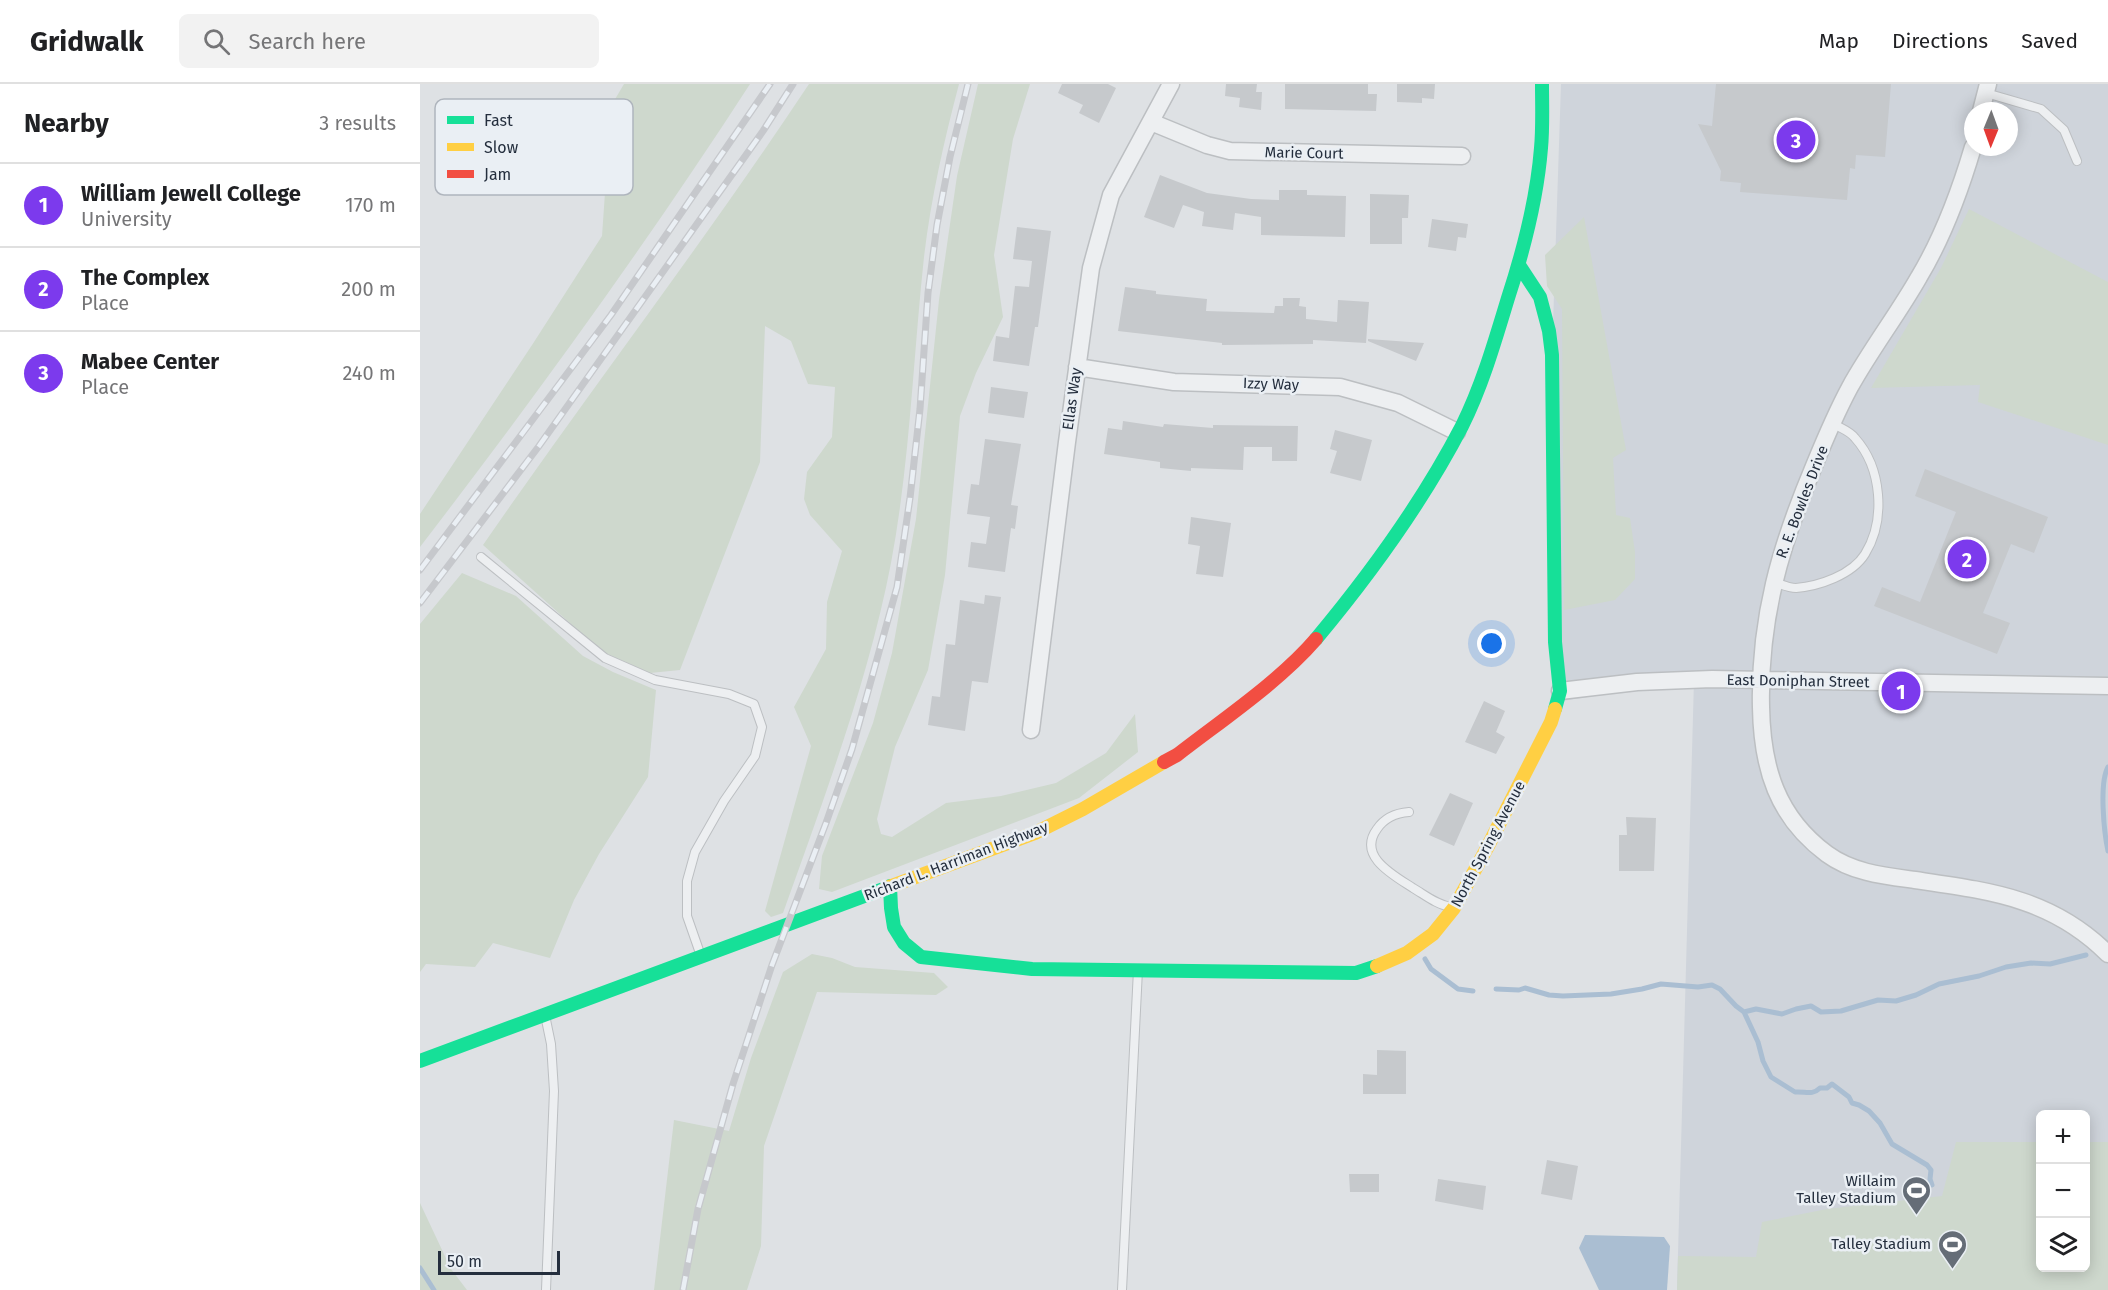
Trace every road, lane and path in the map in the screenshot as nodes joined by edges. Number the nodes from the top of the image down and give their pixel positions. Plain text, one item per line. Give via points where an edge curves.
1 (1171, 84) edge
2 (1542, 84) edge
3 (1987, 89) edge
4 (1151, 122) junction
5 (1462, 156) dead end
6 (1970, 156) edge
7 (2077, 161) dead end
8 (1519, 265) junction
9 (1077, 367) junction
10 (1832, 423) junction
11 (1457, 432) junction
12 (481, 557) dead end
13 (1773, 582) junction
14 (1761, 680) junction
15 (2108, 686) edge
16 (1560, 691) junction
17 (1031, 730) dead end
18 (1409, 812) dead end
19 (890, 886) junction
20 (1454, 908) junction
21 (2108, 954) edge
22 (701, 957) junction
23 (1138, 969) junction
24 (545, 1015) junction
25 (420, 1061) edge
26 (546, 1290) edge
27 (1122, 1290) edge

1 - 4 street, Ellas Way
2 - 8 main road, Richard L. Harriman Highway via 1539,158 1532,212
3 - 7 lane via 2041,109 2064,130
4 - 5 street, Marie Court via 1230,151
4 - 9 street, Ellas Way via 1111,195 1100,231
6 - 10 street, R. E. Bowles Drive via 1920,276 1850,387
8 - 11 main road, Richard L. Harriman Highway via 1489,359
8 - 16 main road, North Spring Avenue via 1540,297 1552,355 1555,642
9 - 11 street, Izzy Way via 1174,382 1340,387 1398,403
9 - 17 street, Ellas Way
10 - 13 street, R. E. Bowles Drive via 1792,518
10 - 13 lane via 1854,436 1871,459 1878,522 1864,555 1845,573 1794,588
11 - 19 main road, Richard L. Harriman Highway via 1413,509 1361,585 1307,649 1257,693 1178,755 1083,809 1035,833
12 - 22 lane via 605,658 655,680 729,694 754,704 762,727 755,756 695,852 687,881 687,916
13 - 14 street, R. E. Bowles Drive
14 - 15 street, East Doniphan Street
14 - 16 street, East Doniphan Street via 1637,682
14 - 21 street, R. E. Bowles Drive via 1764,750 1775,792 1798,827 1830,856 1875,874 2026,901 2074,925
16 - 20 main road, North Spring Avenue via 1551,722
18 - 20 lane via 1392,815 1377,828 1370,843 1374,857 1388,872 1441,905
19 - 22 main road, Richard L. Harriman Highway
19 - 23 main road, North Spring Avenue via 890,914 896,934 908,950 921,957 1032,969
20 - 23 main road, North Spring Avenue via 1433,934 1407,953 1356,973
22 - 24 main road, Richard L. Harriman Highway
23 - 27 lane
24 - 25 main road, Richard L. Harriman Highway
24 - 26 lane via 554,1091

